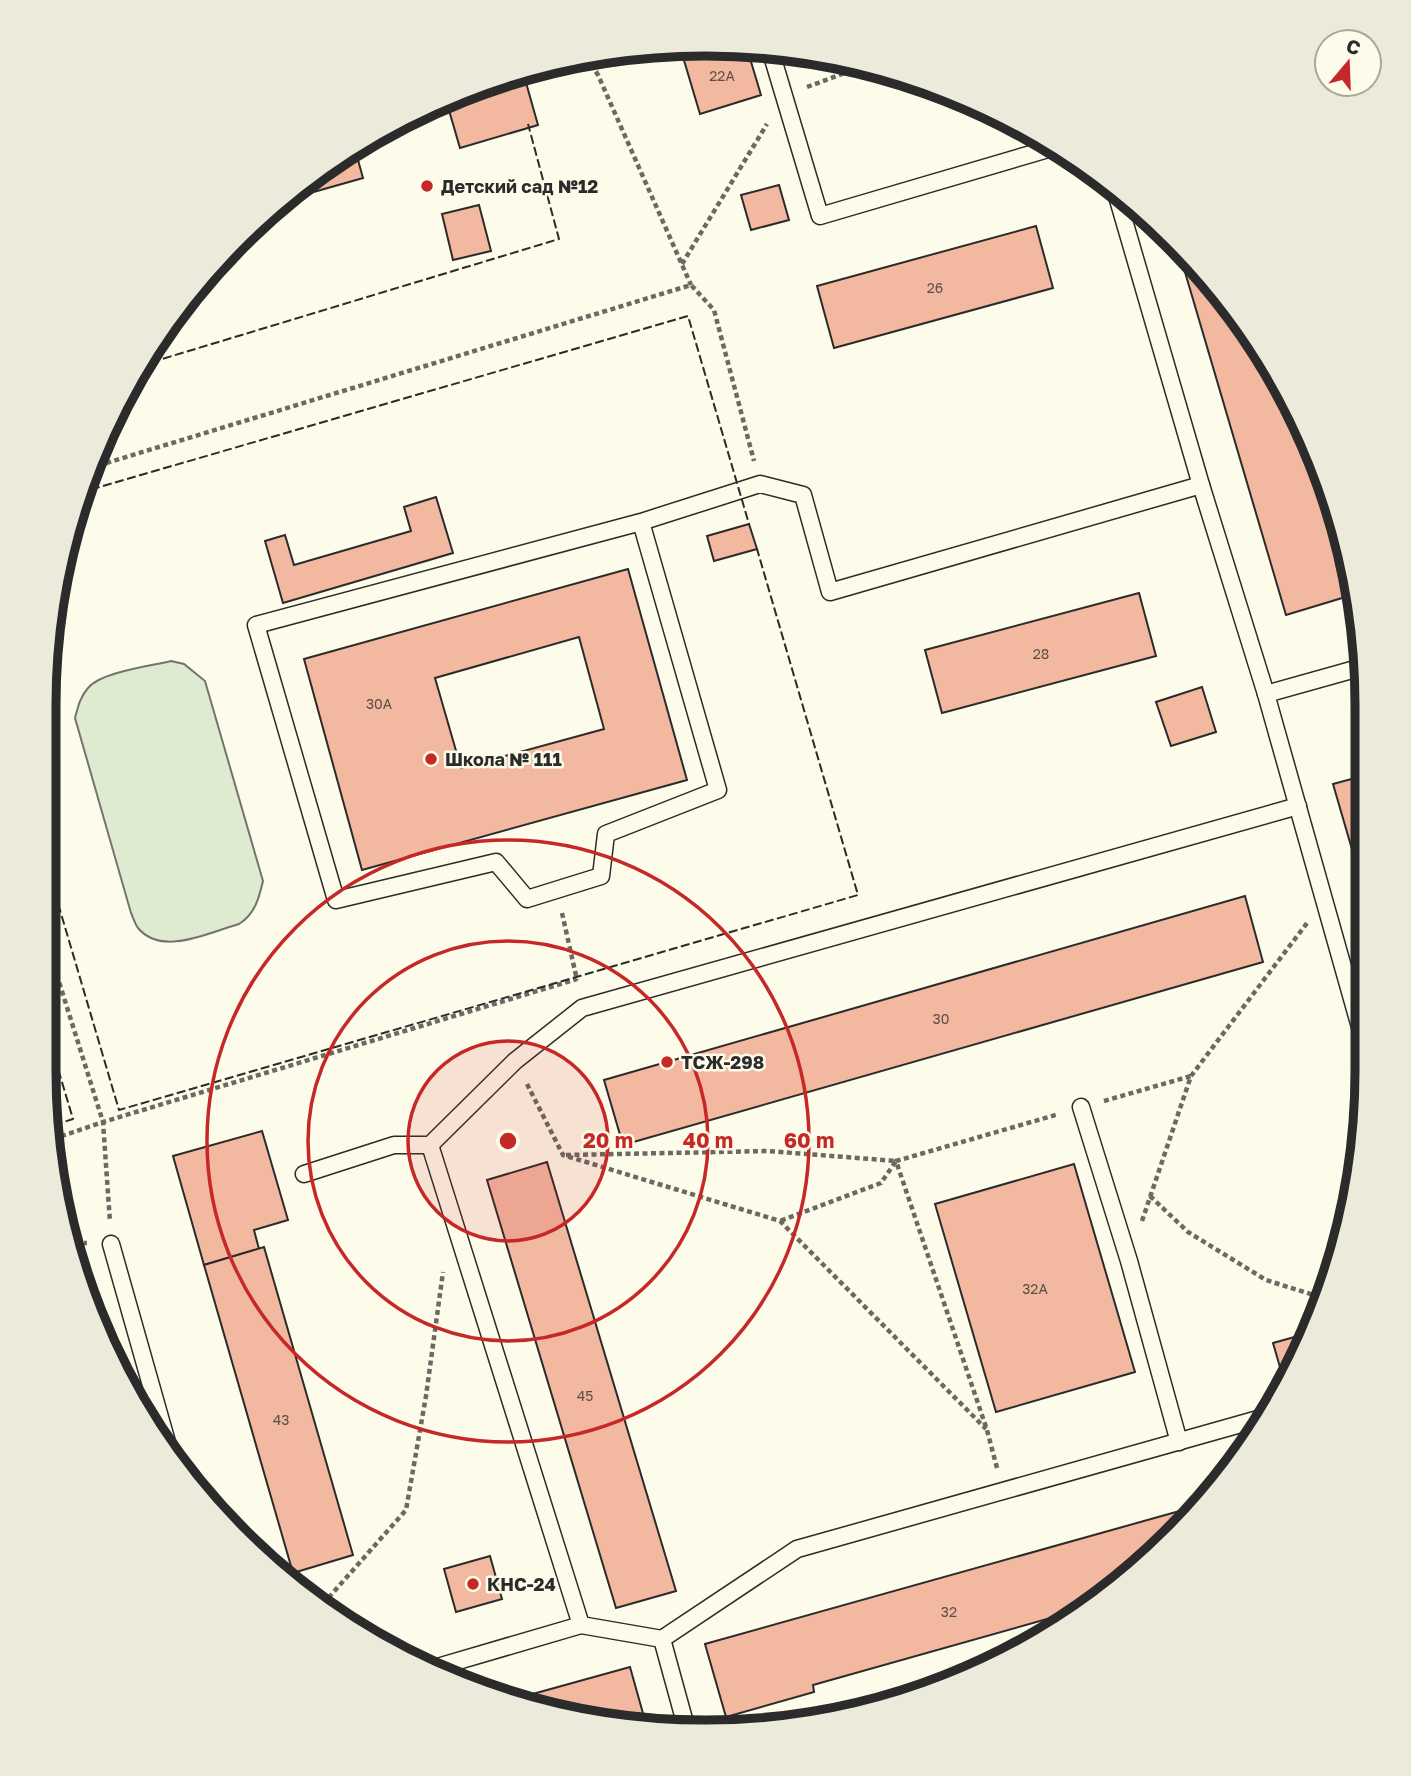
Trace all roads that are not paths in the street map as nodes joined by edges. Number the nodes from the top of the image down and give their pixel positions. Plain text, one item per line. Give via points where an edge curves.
1 (773, 60) edge
2 (1043, 151) edge
3 (1120, 205) edge
4 (1201, 485) junction
5 (641, 522) junction
6 (1354, 669) edge
7 (1266, 694) junction
8 (1298, 806) junction
9 (1355, 1010) edge
10 (1082, 1107) road end
11 (430, 1145) junction
12 (304, 1174) dead end
13 (111, 1244) road end
14 (1252, 1421) edge
15 (163, 1428) edge
16 (1179, 1442) junction
17 (581, 1625) junction
18 (662, 1639) junction
19 (444, 1665) edge
20 (684, 1719) edge

1 - 2 lane via 820,216
3 - 4 lane
4 - 5 lane via 830,592 803,495 760,484
4 - 7 lane
5 - 5 lane via 256,625 337,900 496,862 527,899 601,876 606,834 718,790
6 - 7 lane
7 - 8 lane
8 - 9 lane
8 - 11 lane via 582,1008 515,1061
10 - 16 lane
11 - 12 lane via 394,1145
11 - 17 lane
13 - 15 lane
14 - 16 lane
16 - 18 lane via 797,1549
17 - 18 lane
17 - 19 lane
18 - 20 lane

